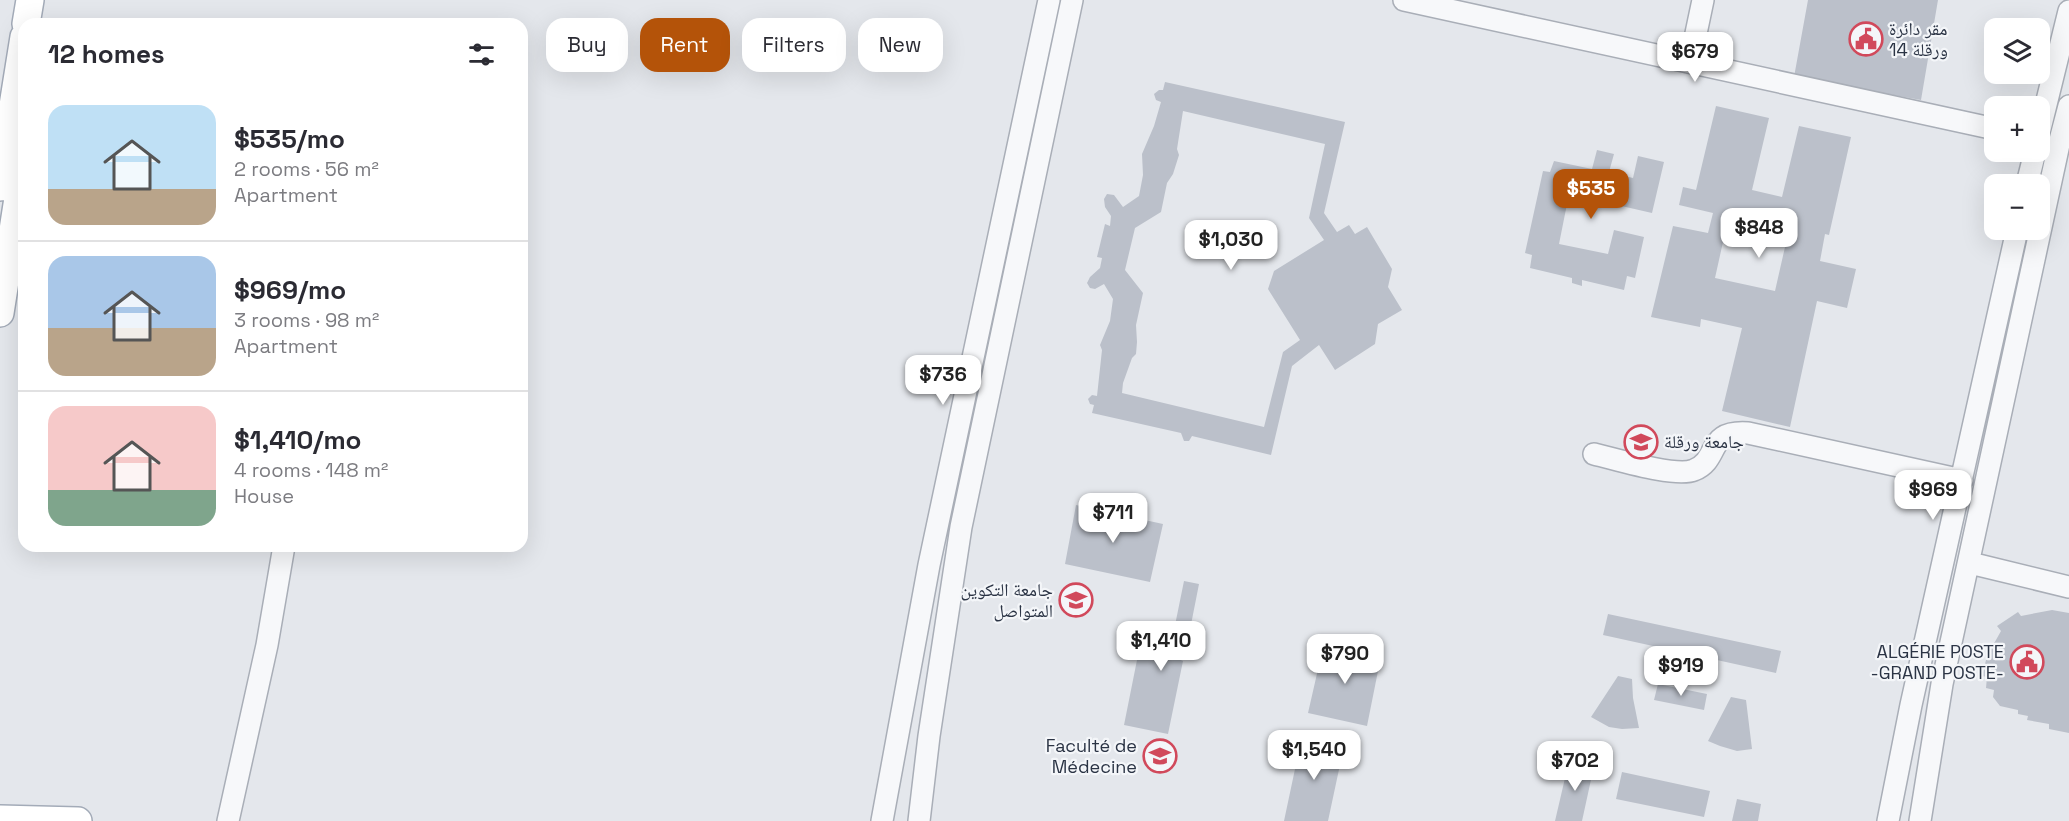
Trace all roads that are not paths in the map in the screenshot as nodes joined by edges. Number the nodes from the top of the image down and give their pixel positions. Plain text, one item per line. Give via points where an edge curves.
1 (30, 0) edge
2 (49, 0) edge
3 (1049, 0) edge
4 (1072, 0) edge
5 (1404, 0) edge
6 (1703, 0) edge
7 (2069, 11) edge
8 (27, 18) edge
9 (46, 18) edge
10 (1690, 62) junction
11 (18, 74) edge
12 (2048, 96) edge
13 (2069, 106) edge
14 (1984, 127) edge
15 (2056, 143) edge
16 (0, 187) edge
17 (18, 198) edge
18 (2015, 240) edge
19 (2007, 275) junction
20 (2030, 279) junction
21 (984, 305) junction
22 (1006, 310) junction
23 (0, 313) edge
24 (1986, 374) junction
25 (2008, 379) junction
26 (1594, 454) dead end
27 (952, 455) junction
28 (975, 460) junction
29 (1962, 480) junction
30 (283, 552) edge
31 (1970, 563) junction
32 (2069, 587) edge
33 (1929, 628) junction
34 (1954, 633) junction
35 (0, 819) edge
36 (78, 821) edge
37 (228, 821) edge
38 (882, 821) edge
39 (919, 821) edge
40 (1888, 821) edge
41 (1920, 821) edge

1 - 8 main road
2 - 9 main road
3 - 21 street
4 - 22 street
5 - 10 street
6 - 10 street
7 - 12 street
10 - 14 street
11 - 16 main road
13 - 15 street
15 - 20 street
17 - 23 main road
18 - 19 street
19 - 20 street
19 - 24 street
20 - 25 street
21 - 22 street
21 - 27 street
22 - 28 street
24 - 25 street
24 - 29 street
25 - 31 street
26 - 29 street via 1679,473 1703,464 1724,435 1748,433
27 - 28 street
27 - 38 street
28 - 39 street via 961,527
29 - 33 street
30 - 37 street
31 - 32 street
31 - 34 street
33 - 34 street
33 - 40 street
34 - 41 street
35 - 36 main road

